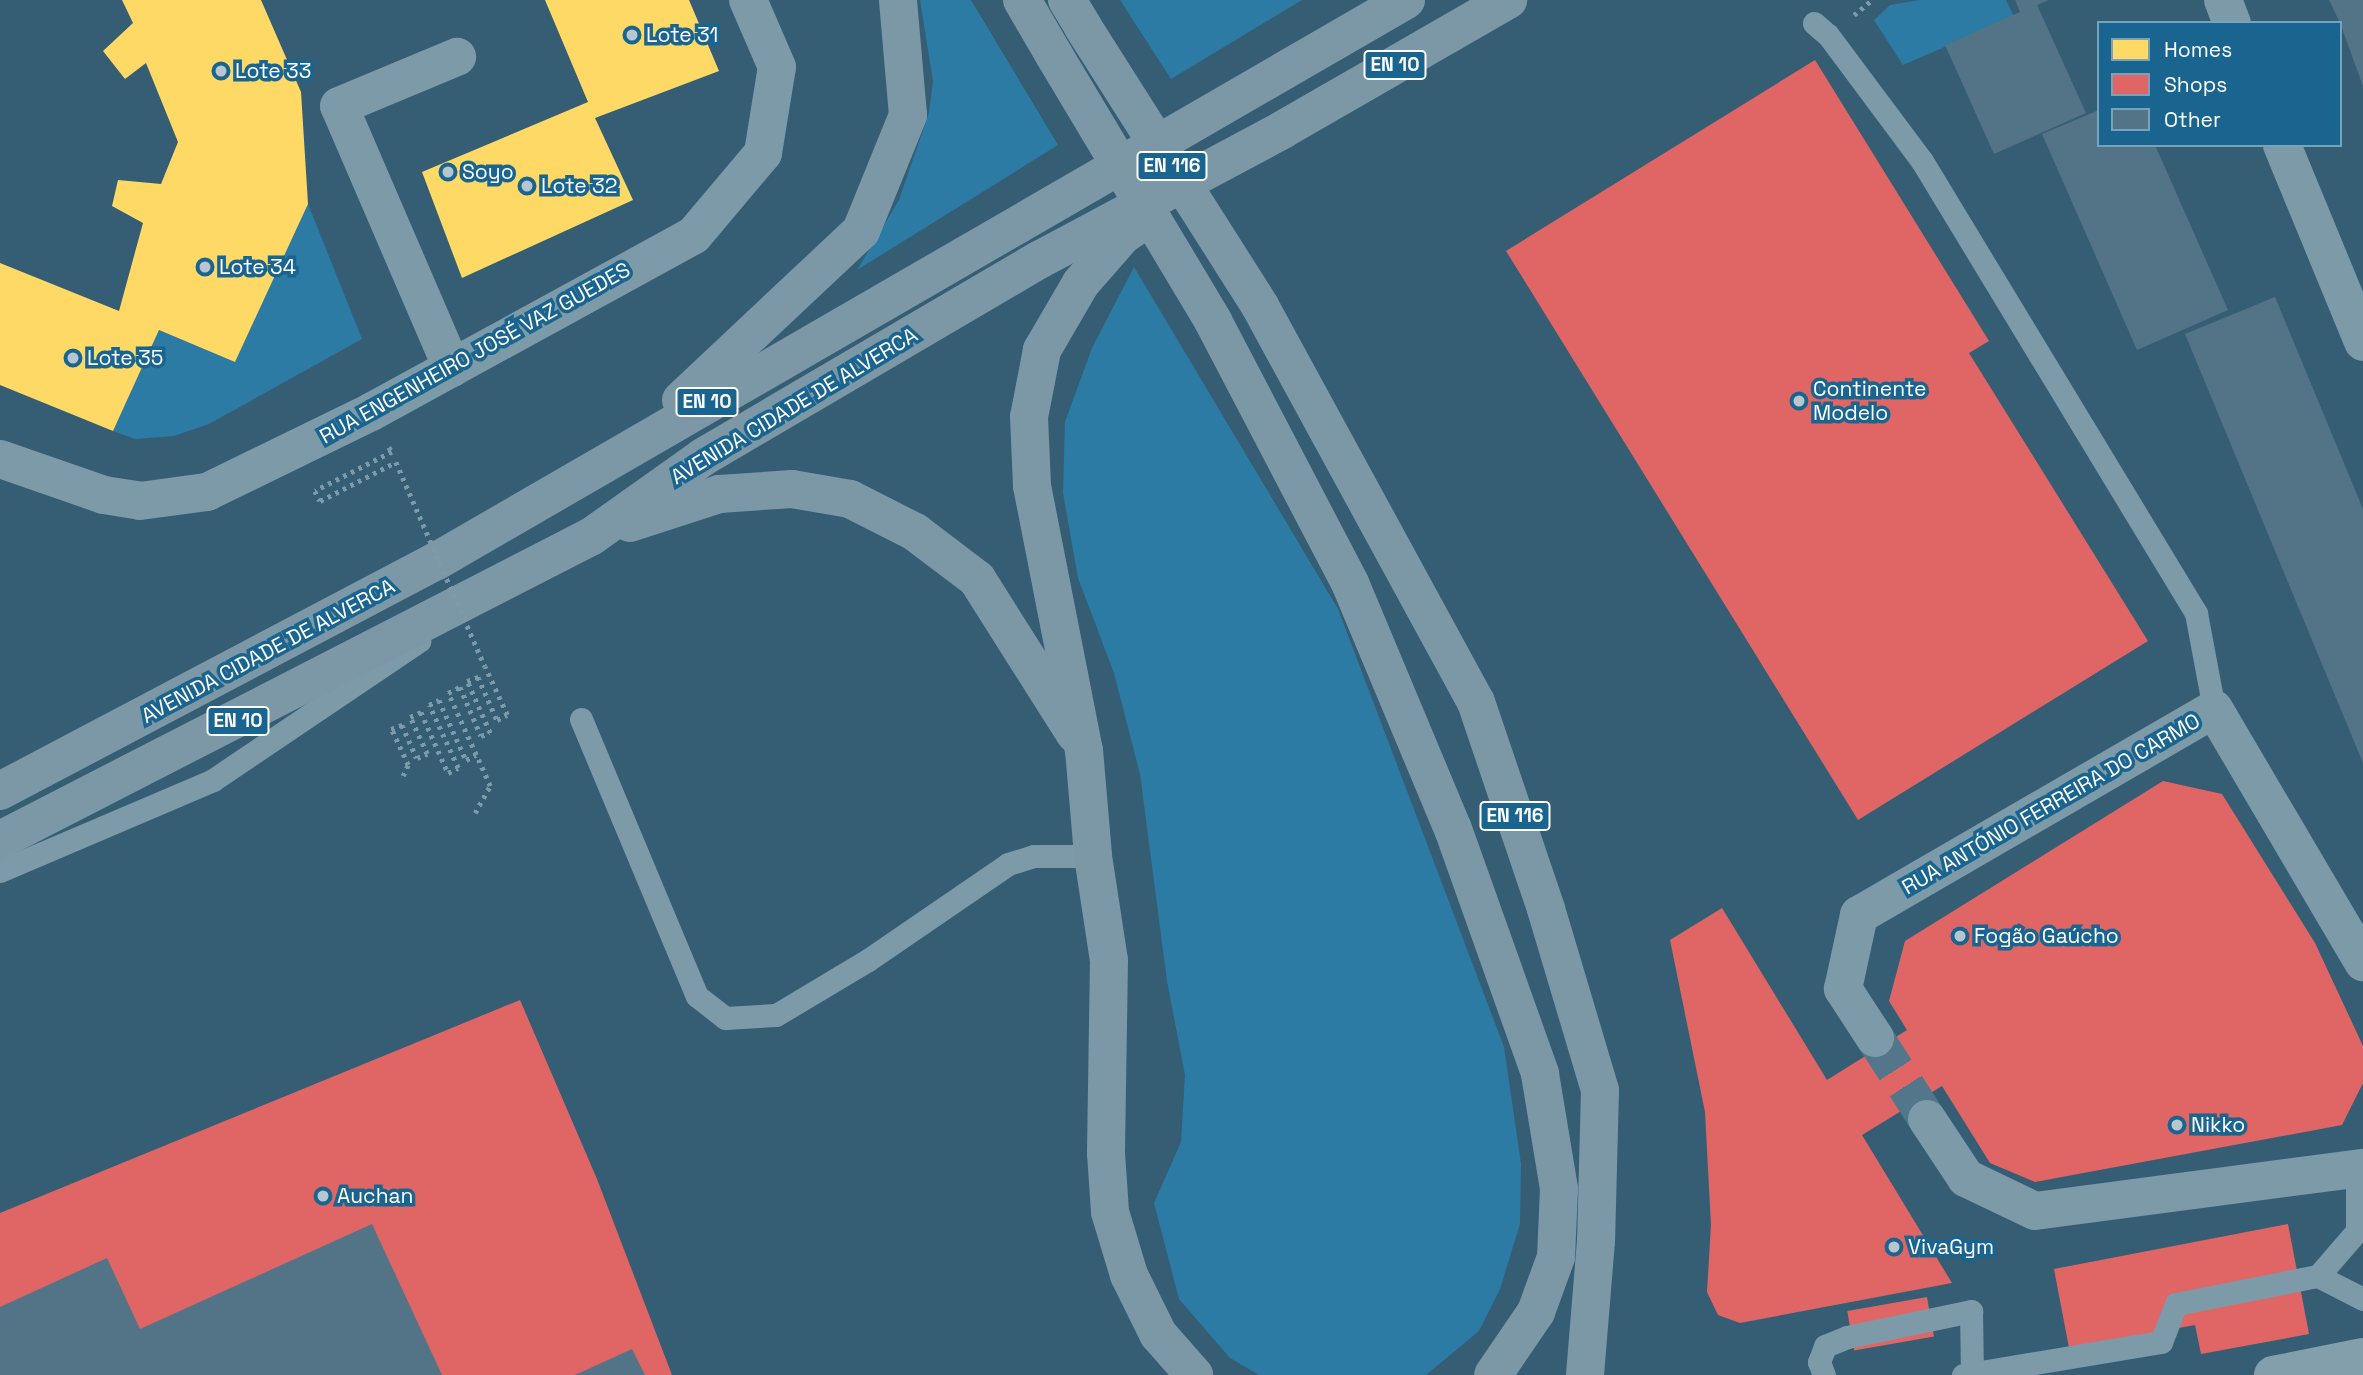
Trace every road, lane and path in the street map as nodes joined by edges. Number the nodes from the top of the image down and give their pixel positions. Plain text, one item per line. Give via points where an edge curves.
1 (748, 0) edge
2 (898, 0) edge
3 (1022, 0) edge
4 (1352, 0) edge
5 (1406, 0) edge
6 (1508, 0) edge
7 (2223, 0) edge
8 (1075, 14) edge
9 (2231, 21) edge
10 (1815, 23) dead end
11 (457, 57) dead end
12 (1263, 80) junction
13 (1282, 130) junction
14 (2283, 147) edge
15 (2363, 342) edge
16 (452, 368) junction
17 (371, 412) junction
18 (633, 444) junction
19 (0, 459) edge
20 (592, 536) junction
21 (475, 598) junction
22 (2214, 709) junction
23 (581, 719) dead end
24 (1084, 750) junction
25 (476, 755) junction
26 (403, 776) dead end
27 (0, 791) edge
28 (475, 813) dead end
29 (0, 840) edge
30 (1093, 856) junction
31 (0, 871) edge
32 (2363, 962) edge
33 (1875, 1038) tunnel mouth
34 (1927, 1119) tunnel mouth
35 (2360, 1168) edge
36 (2318, 1276) junction
37 (2363, 1299) edge
38 (2363, 1357) edge
39 (1969, 1374) edge
40 (1194, 1375) edge
41 (1493, 1375) edge
42 (1585, 1375) edge
43 (1824, 1375) edge
44 (2273, 1375) edge

1 - 16 street, RUA ENGENHEIRO JOSÉ VAZ GUEDES via 777,67 764,153 694,235
2 - 18 main road via 908,115 861,231
3 - 41 main road, EN 116, bridge via 1213,321 1350,583 1452,829 1540,1074 1559,1189 1556,1257 1536,1312
4 - 12 main road
5 - 12 main road, AVENIDA CIDADE DE ALVERCA / EN 10
6 - 13 main road, AVENIDA CIDADE DE ALVERCA / EN 10
7 - 9 street
8 - 42 main road, EN 116, bridge via 1260,306 1476,702 1546,909 1600,1090 1596,1241
10 - 22 lane via 1922,160 2196,612
11 - 16 street via 339,106
12 - 18 main road, AVENIDA CIDADE DE ALVERCA / EN 10
13 - 20 main road, AVENIDA CIDADE DE ALVERCA / EN 10 via 1039,260 703,457
13 - 24 main road via 1124,235 1081,283 1042,350 1029,417 1032,486
14 - 15 street
16 - 17 street, RUA ENGENHEIRO JOSÉ VAZ GUEDES
17 - 19 street, RUA ENGENHEIRO JOSÉ VAZ GUEDES via 253,474 177,499 140,501 104,495
17 - 25 path, bridge via 392,452 315,491 320,501 396,462 507,715 497,720 478,677 467,681 491,733 481,736 460,687 448,692
18 - 27 main road, AVENIDA CIDADE DE ALVERCA / EN 10 via 435,562
20 - 21 main road, AVENIDA CIDADE DE ALVERCA / EN 10
20 - 24 main road via 719,494 792,489 850,499 915,532 977,579
21 - 29 main road, AVENIDA CIDADE DE ALVERCA / EN 10
21 - 31 lane via 379,671 213,780
22 - 32 street, RUA ANTÓNIO FERREIRA DO CARMO
22 - 33 street, RUA ANTÓNIO FERREIRA DO CARMO via 1859,915 1843,989
23 - 30 lane via 697,996 725,1018 776,1015 868,960 1008,864 1034,856
24 - 30 main road
25 - 26 path via 466,760 439,700 429,705 458,768 448,773 421,712 410,717 427,754 417,758 402,725 391,729 408,765
25 - 28 path via 490,786
30 - 40 main road via 1110,960 1110,1212 1129,1276 1158,1334
34 - 35 street via 1966,1178 2035,1211
35 - 36 lane via 2357,1231
36 - 37 lane
36 - 39 lane via 2176,1304 2161,1342
38 - 44 main road
39 - 43 lane via 1971,1311 1847,1337 1825,1346 1819,1362

